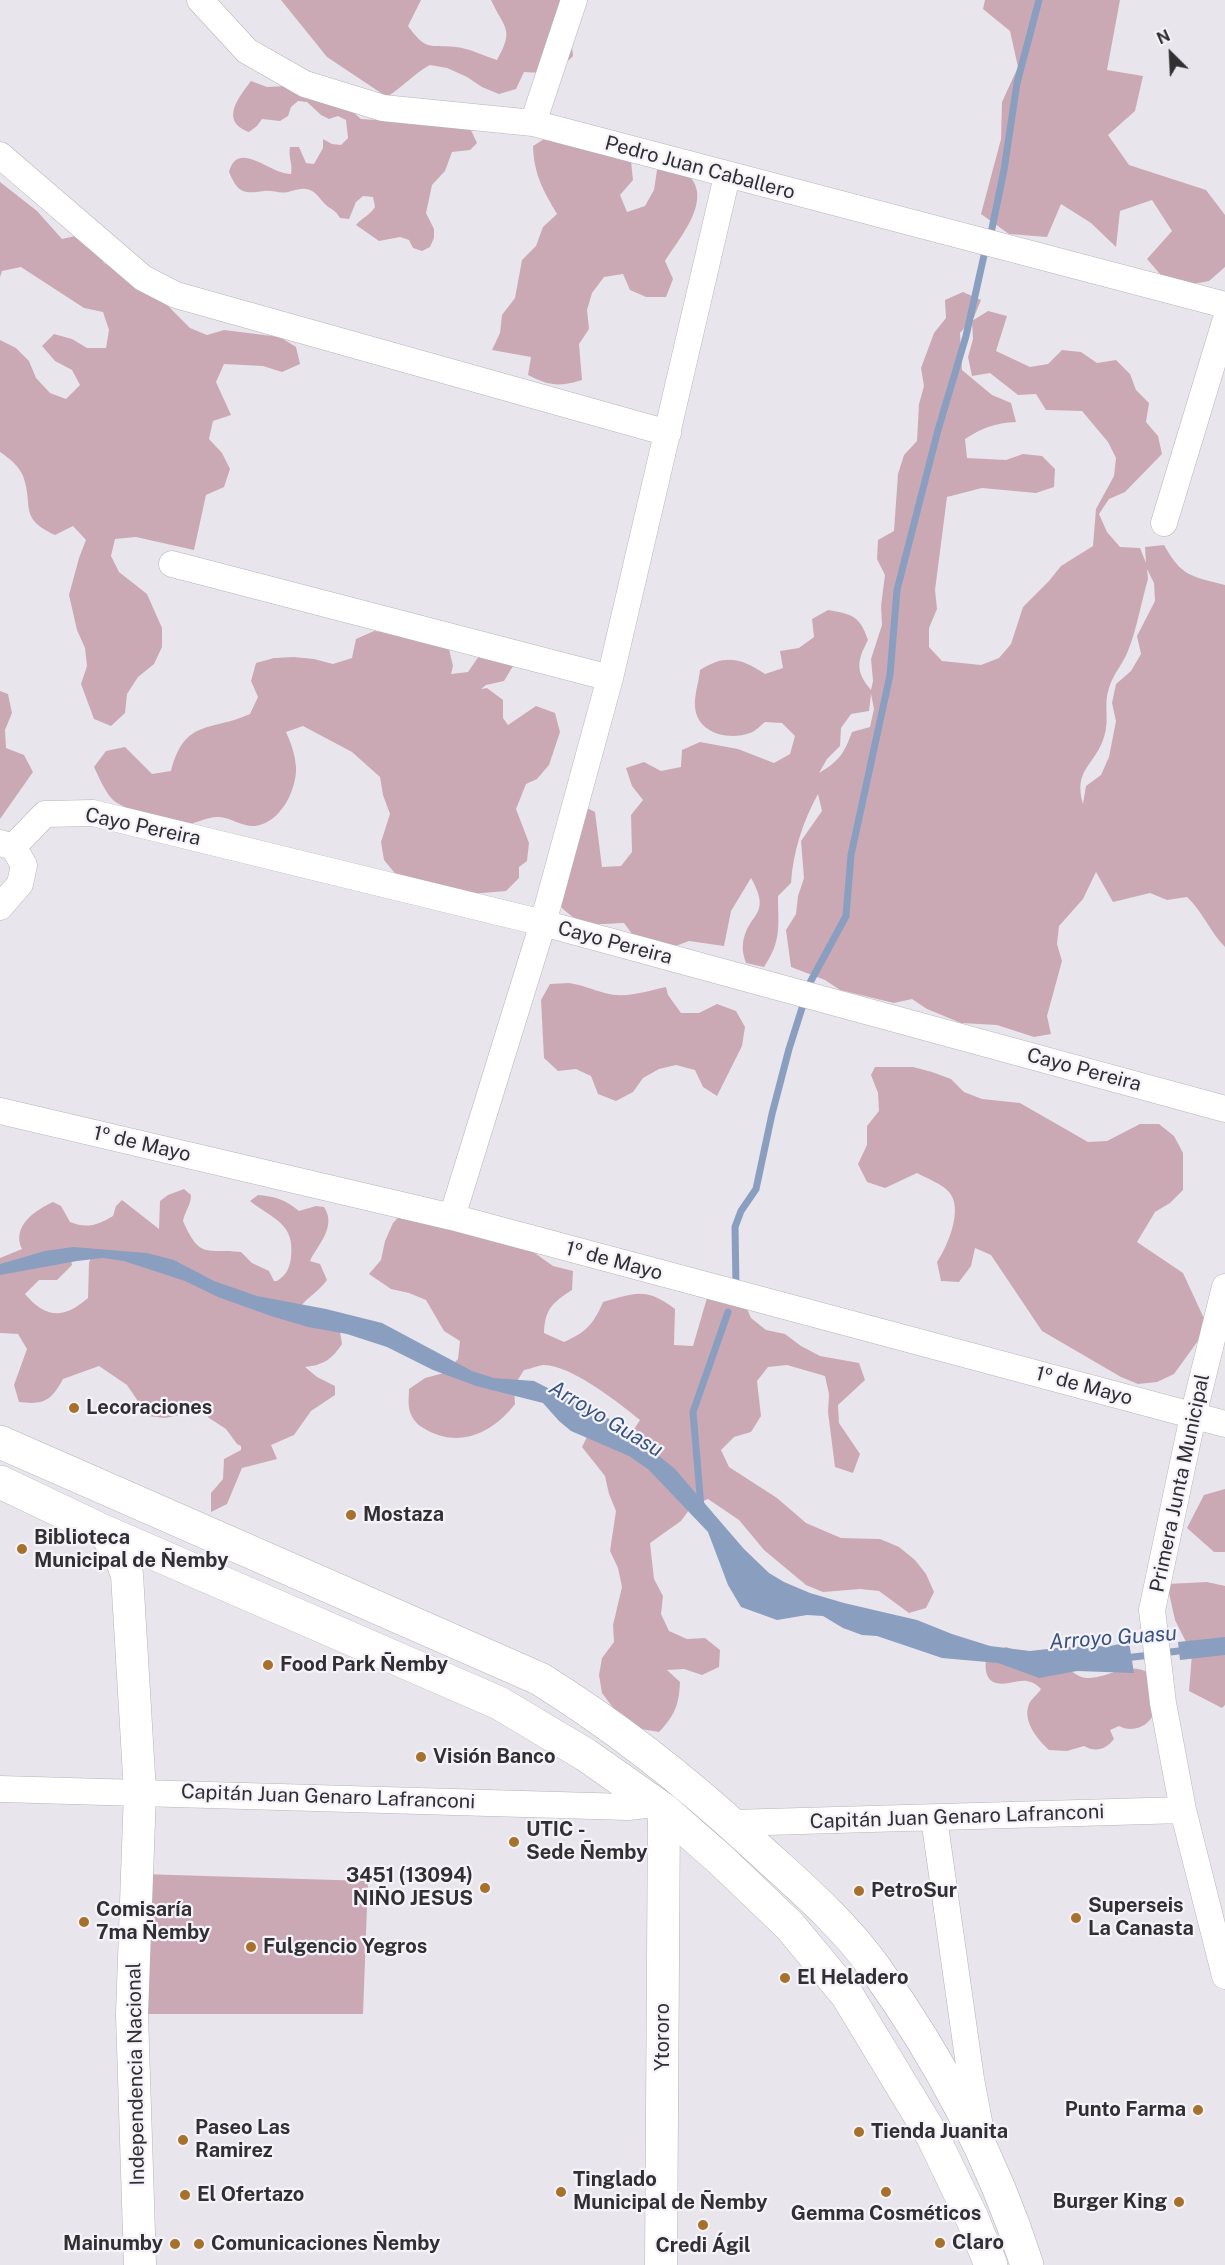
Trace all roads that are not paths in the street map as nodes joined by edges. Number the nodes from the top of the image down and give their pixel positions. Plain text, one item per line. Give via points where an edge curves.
1 (200, 0) edge
2 (574, 0) edge
3 (533, 123) junction
4 (0, 155) edge
5 (727, 176) junction
6 (1225, 305) edge
7 (1225, 322) edge
8 (668, 433) junction
9 (1164, 523) dead end
10 (171, 564) dead end
11 (610, 678) junction
12 (6, 845) edge
13 (0, 907) edge
14 (543, 923) junction
15 (1225, 1109) edge
16 (0, 1111) edge
17 (452, 1217) junction
18 (1225, 1287) edge
19 (1193, 1416) junction
20 (1225, 1424) edge
21 (0, 1442) edge
22 (0, 1482) edge
23 (103, 1531) junction
24 (0, 1789) edge
25 (140, 1792) junction
26 (660, 1807) junction
27 (1183, 1810) junction
28 (933, 1818) junction
29 (732, 1823) junction
30 (1225, 1976) edge
31 (986, 2156) junction
32 (140, 2265) edge
33 (661, 2265) edge
34 (991, 2265) edge
35 (1027, 2265) edge

1 - 3 street, Pedro Juan Caballero via 247,51 305,84 383,108
2 - 3 street
3 - 5 street, Pedro Juan Caballero
4 - 8 street via 143,278 176,295
5 - 6 street, Pedro Juan Caballero
5 - 8 street
7 - 9 street
8 - 11 street
10 - 11 street
11 - 14 street
12 - 13 street via 24,865 20,884
12 - 14 street, Cayo Pereira via 45,814 93,813
14 - 15 street, Cayo Pereira
14 - 17 street
16 - 17 street, 1º de Mayo
17 - 19 street, 1º de Mayo
18 - 19 street, Primera Junta Municipal
19 - 20 street, 1º de Mayo
19 - 27 street, Primera Junta Municipal via 1152,1610 1163,1703
21 - 29 highway via 540,1679 652,1756
22 - 23 highway
23 - 25 street, Independencia Nacional via 119,1553 127,1575
23 - 26 highway via 499,1703 586,1755
24 - 25 street, Capitán Juan Genaro Lafranconi
25 - 26 street, Capitán Juan Genaro Lafranconi
25 - 32 street, Independencia Nacional via 132,2014
26 - 33 street, Ytororo
26 - 34 highway via 790,1926 847,1995 933,2137
27 - 28 street, Capitán Juan Genaro Lafranconi
27 - 30 street
28 - 29 street, Capitán Juan Genaro Lafranconi
28 - 31 street
29 - 31 highway via 803,1888 874,1967 942,2074
31 - 35 highway

